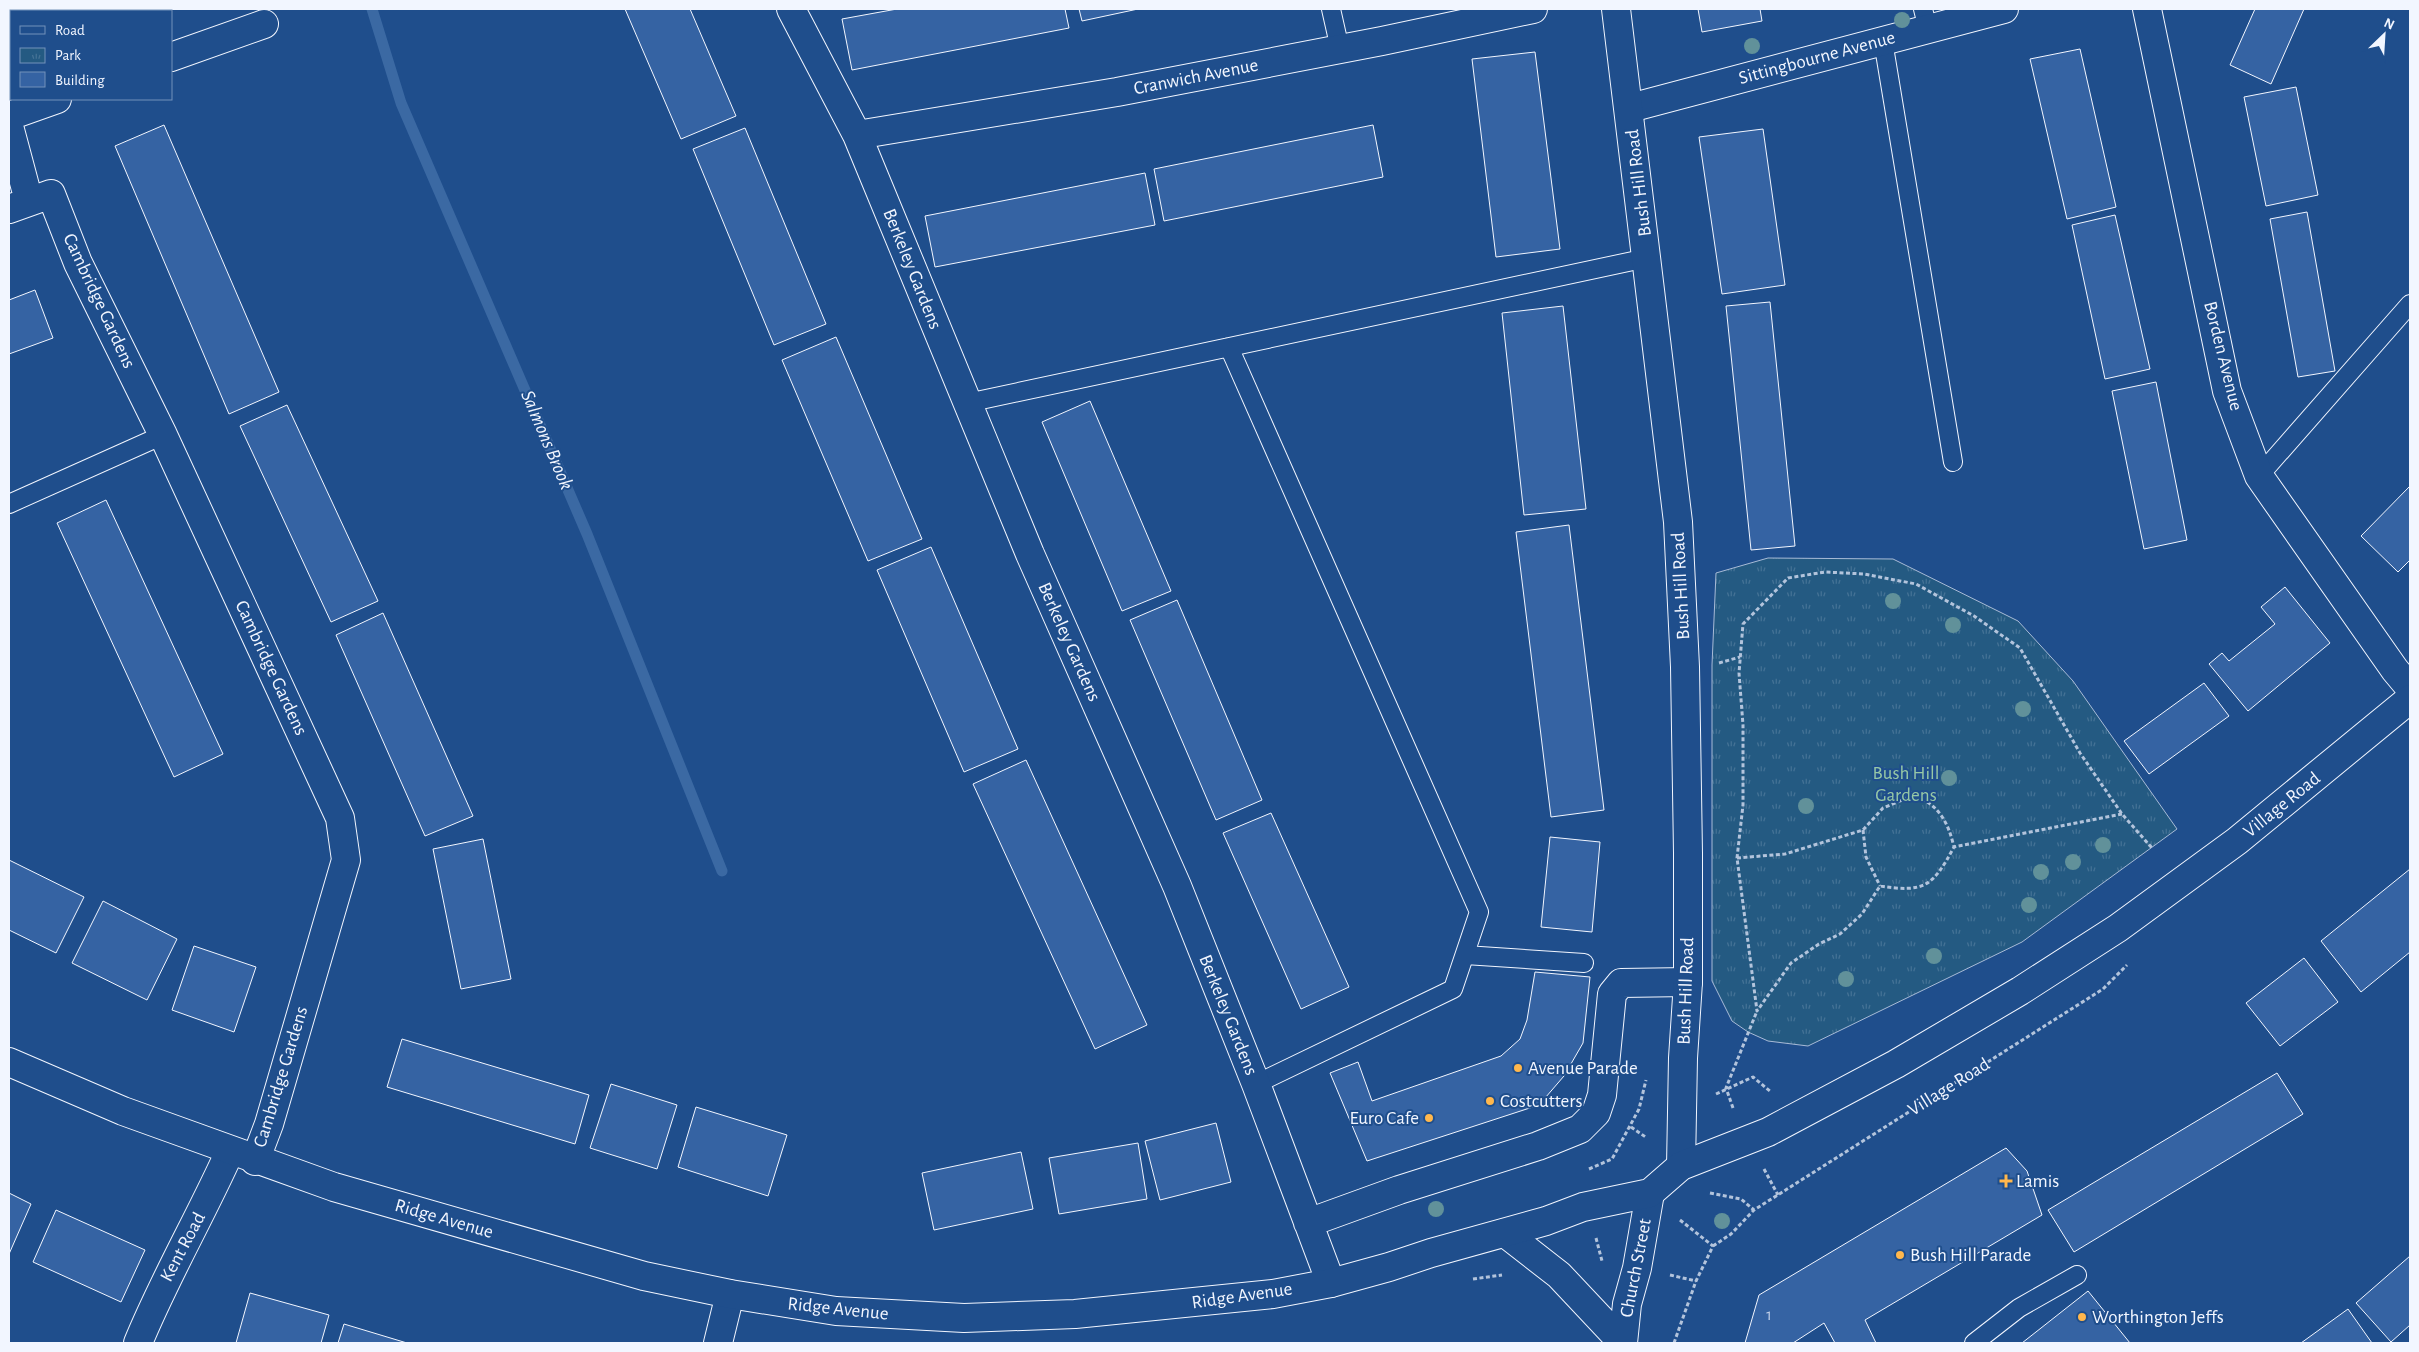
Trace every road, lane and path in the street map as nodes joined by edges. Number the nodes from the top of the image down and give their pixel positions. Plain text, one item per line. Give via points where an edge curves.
1 (792, 9) edge
2 (1331, 9) edge
3 (1533, 9) edge
4 (1616, 9) edge
5 (2004, 9) edge
6 (2147, 9) edge
7 (1925, 19) edge
8 (264, 24) dead end
9 (1883, 41) junction
10 (1340, 50) junction
11 (172, 57) edge
12 (54, 100) edge
13 (1630, 108) junction
14 (9, 116) edge
15 (9, 126) edge
16 (857, 135) junction
17 (29, 202) edge
18 (1647, 258) junction
19 (2410, 304) edge
20 (1229, 347) junction
21 (967, 402) junction
22 (164, 435) junction
23 (1953, 462) dead end
24 (2259, 476) junction
25 (9, 504) edge
26 (2410, 688) edge
27 (2410, 699) edge
28 (2122, 814) junction
29 (1862, 830) junction
30 (1954, 847) junction
31 (2152, 848) dead end
32 (1737, 858) junction
33 (1880, 886) junction
34 (1465, 955) junction
35 (2132, 960) dead end
36 (1584, 963) dead end
37 (1688, 982) junction
38 (1757, 1011) junction
39 (9, 1062) edge
40 (1753, 1077) dead end
41 (1256, 1084) junction
42 (1726, 1088) junction
43 (1644, 1089) dead end
44 (1731, 1103) dead end
45 (1631, 1128) junction
46 (1653, 1142) dead end
47 (230, 1151) junction
48 (255, 1160) junction
49 (1681, 1166) junction
50 (1583, 1171) dead end
51 (1769, 1178) dead end
52 (1709, 1192) dead end
53 (1650, 1193) junction
54 (1778, 1194) junction
55 (1754, 1210) junction
56 (1308, 1222) junction
57 (1689, 1229) dead end
58 (1506, 1233) junction
59 (1713, 1246) junction
60 (1600, 1248) dead end
61 (1602, 1261) dead end
62 (1671, 1275) dead end
63 (2077, 1275) dead end
64 (1696, 1281) junction
65 (1331, 1283) junction
66 (730, 1294) junction
67 (138, 1343) edge
68 (718, 1343) edge
69 (1623, 1343) edge
70 (1674, 1343) edge
71 (1974, 1343) edge

1 - 16 street, Berkeley Gardens
2 - 10 lane
3 - 10 street, Cranwich Avenue
4 - 13 street, Bush Hill Road
5 - 7 street, Sittingbourne Avenue
6 - 24 street, Borden Avenue via 2228,391
7 - 9 street, Sittingbourne Avenue
8 - 11 street
9 - 13 street, Sittingbourne Avenue
9 - 23 lane
10 - 16 street, Cranwich Avenue via 1118,92
12 - 14 street
13 - 18 street, Bush Hill Road
15 - 17 street, Cambridge Gardens
16 - 21 street, Berkeley Gardens
17 - 22 street, Cambridge Gardens via 78,263
18 - 20 lane
18 - 37 street, Bush Hill Road via 1678,522 1685,676
19 - 24 lane
20 - 21 lane
20 - 34 lane via 1479,912
21 - 41 street, Berkeley Gardens via 1030,554 1177,886
22 - 25 lane
22 - 48 street, Cambridge Gardens via 340,818 346,860 269,1124
24 - 26 street, Borden Avenue
27 - 49 street, Village Road via 2229,847 2118,928 2028,986 1896,1064 1768,1132
28 - 30 path
28 - 31 path
28 - 32 path via 2080,752 2020,648 1974,616 1916,584 1864,574 1825,572 1788,578 1743,624 1739,673 1743,805
29 - 30 path via 1883,808 1914,796 1929,801 1943,818
29 - 32 path via 1785,854
29 - 33 path via 1866,856
30 - 33 path via 1942,869 1920,888 1904,890
32 - 38 path
33 - 38 path via 1862,914 1840,934 1791,963
34 - 36 lane
34 - 41 lane via 1454,989
35 - 54 path, Village Road via 2103,989
37 - 49 street, Bush Hill Road
37 - 56 street via 1621,983 1612,994 1602,1095 1596,1113 1580,1129
38 - 42 path
39 - 47 street, Ridge Avenue via 123,1111
40 - 42 path
41 - 56 street, Berkeley Gardens
42 - 44 path
43 - 45 path
45 - 46 path
45 - 50 path via 1612,1159
47 - 48 street, Ridge Avenue
47 - 67 street, Kent Road via 158,1293
48 - 66 street, Ridge Avenue via 344,1190 644,1276
49 - 53 street, Ridge Avenue
51 - 54 path
52 - 55 path via 1740,1199
53 - 58 street, Ridge Avenue via 1583,1207
53 - 69 street, Church Street via 1627,1304
54 - 55 path, Village Road
55 - 59 path, Village Road via 1731,1234
56 - 65 street, Berkeley Gardens
57 - 59 path
58 - 65 street, Ridge Avenue
58 - 69 street via 1559,1275
59 - 64 path
60 - 61 path
62 - 64 path
63 - 71 lane via 2019,1308
64 - 70 path
65 - 66 street, Ridge Avenue via 1196,1303 1075,1314 964,1318 836,1311
66 - 68 street

